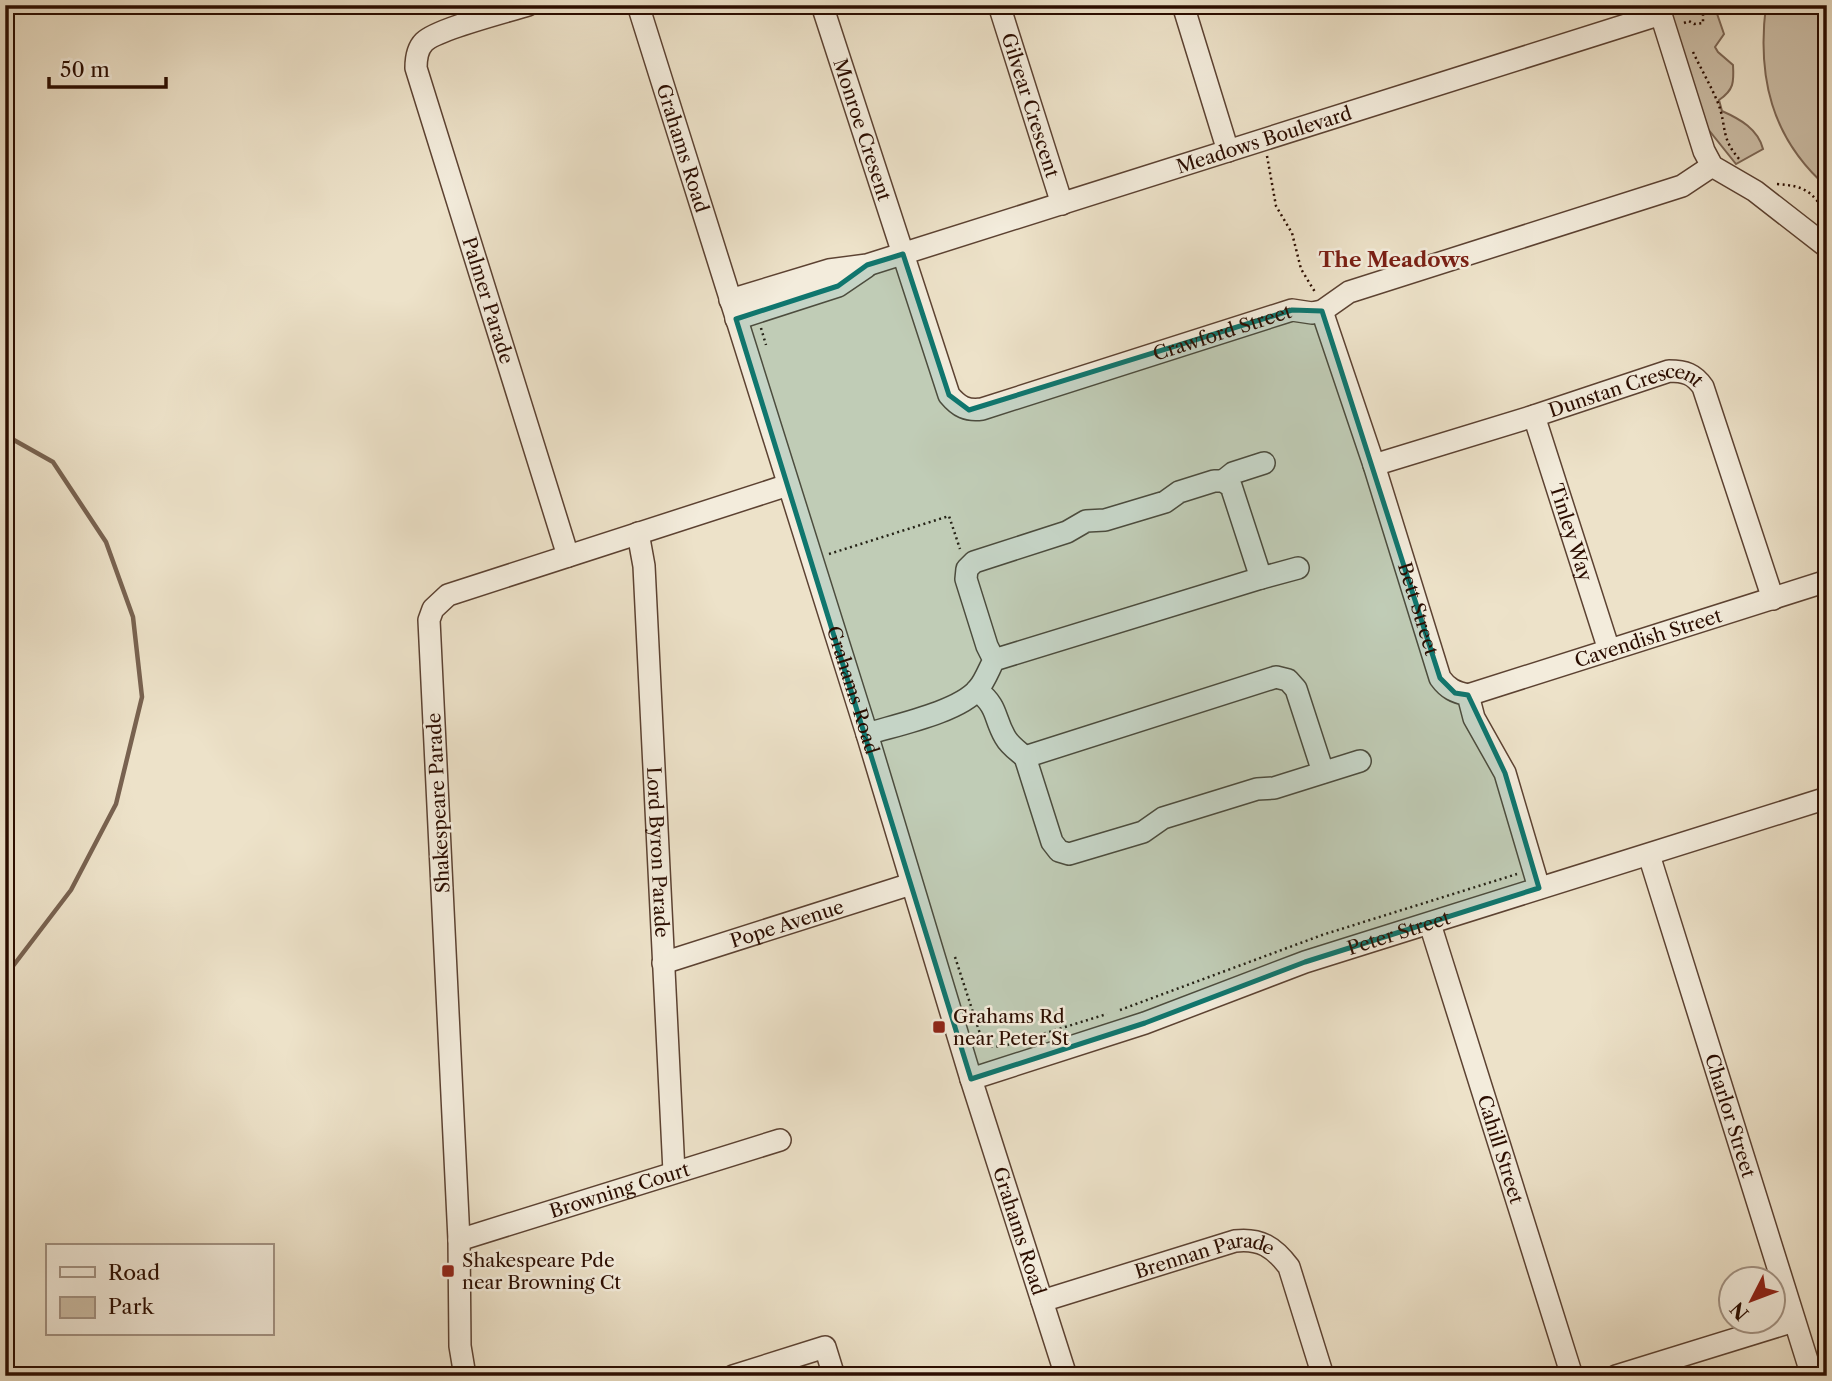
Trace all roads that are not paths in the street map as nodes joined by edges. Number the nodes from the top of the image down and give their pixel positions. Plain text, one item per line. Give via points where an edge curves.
1 (528, 5) edge
2 (638, 5) edge
3 (822, 5) edge
4 (999, 5) edge
5 (1183, 5) edge
6 (1667, 11) edge
7 (1228, 151) junction
8 (1712, 166) junction
9 (1062, 204) junction
10 (1827, 247) edge
11 (903, 254) junction
12 (733, 309) junction
13 (1322, 311) junction
14 (1534, 416) junction
15 (1264, 463) dead end
16 (1374, 465) junction
17 (1223, 481) junction
18 (788, 485) junction
19 (638, 533) junction
20 (568, 556) junction
21 (1298, 568) dead end
22 (1261, 578) junction
23 (1827, 581) edge
24 (1773, 598) junction
25 (1609, 650) junction
26 (994, 660) junction
27 (977, 690) junction
28 (1468, 695) junction
29 (867, 734) junction
30 (1025, 757) junction
31 (1360, 761) dead end
32 (1323, 772) junction
33 (1827, 798) edge
34 (1649, 855) junction
35 (911, 884) junction
36 (1539, 888) junction
37 (1430, 924) junction
38 (663, 963) junction
39 (971, 1079) junction
40 (780, 1140) dead end
41 (674, 1172) junction
42 (459, 1240) junction
43 (1042, 1301) junction
44 (1794, 1321) junction
45 (465, 1376) edge
46 (733, 1376) edge
47 (834, 1376) edge
48 (1066, 1376) edge
49 (1323, 1376) edge
50 (1572, 1376) edge
51 (1616, 1376) edge
52 (1812, 1376) edge

1 - 20 street, Palmer Parade via 438,34 423,43 416,68
2 - 12 street, Grahams Road
3 - 11 street, Monroe Cresent
4 - 9 street, Gilvear Crescent
5 - 7 street
6 - 7 street, Meadows Boulevard
6 - 8 street via 1704,151
7 - 9 street, Meadows Boulevard
8 - 10 street via 1755,191
8 - 13 street via 1682,186 1349,292
9 - 11 street, Meadows Boulevard
11 - 12 street, Meadows Boulevard via 828,270
11 - 13 street, Crawford Street via 948,395 969,410 982,410 1293,310
12 - 18 street, Grahams Road
13 - 16 street, Bett Street
14 - 16 street, Dunstan Crescent
14 - 24 street, Dunstan Crescent via 1669,371 1691,374 1703,387
14 - 25 street, Tinley Way
15 - 17 street
16 - 28 street, Bett Street via 1440,678 1455,693
17 - 22 street via 1235,494
17 - 26 street via 1105,520 1086,521 1067,532 974,562 965,579
18 - 19 street, Shakespeare Parade
18 - 29 street, Grahams Road
19 - 20 street, Shakespeare Parade
19 - 38 street, Lord Byron Parade via 645,566
20 - 42 street, Shakespeare Parade via 448,594 429,620
21 - 22 street
22 - 26 street
23 - 24 street, Cavendish Street
24 - 25 street, Cavendish Street
25 - 28 street, Cavendish Street
26 - 27 street
27 - 29 street via 935,714
27 - 30 street via 995,709 1004,737
28 - 36 street via 1474,718 1505,774
29 - 35 street, Grahams Road
30 - 32 street via 1276,677 1288,680 1296,689
30 - 32 street via 1052,842 1069,854 1143,832 1163,818
31 - 32 street
33 - 34 street, Peter Street
34 - 36 street, Peter Street
34 - 44 street, Charlor Street
35 - 38 street, Pope Avenue
35 - 39 street, Grahams Road
36 - 37 street, Peter Street
37 - 39 street, Peter Street via 1305,962 1145,1023
37 - 50 street, Cahill Street
38 - 41 street, Lord Byron Parade
39 - 43 street, Grahams Road
40 - 41 street, Browning Court
41 - 42 street, Browning Court
42 - 45 street, Shakespeare Parade via 460,1346
43 - 48 street, Grahams Road
43 - 49 street, Brennan Parade via 1251,1239 1280,1254 1289,1267
44 - 51 street
44 - 52 street, Charlor Street
46 - 47 street via 825,1348

